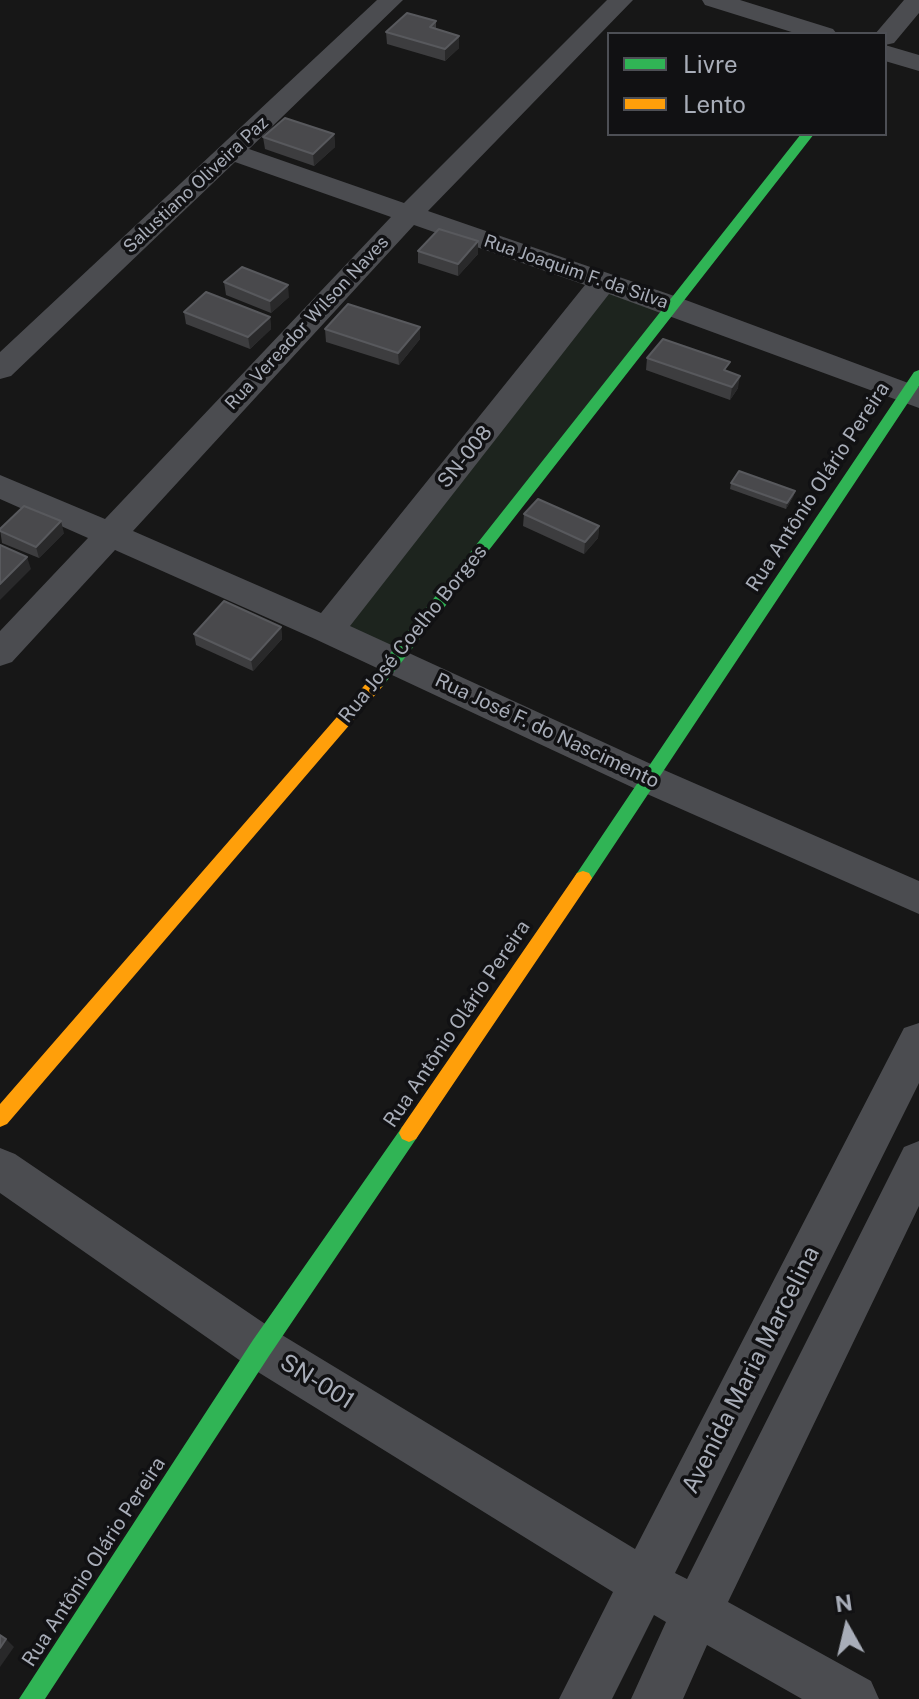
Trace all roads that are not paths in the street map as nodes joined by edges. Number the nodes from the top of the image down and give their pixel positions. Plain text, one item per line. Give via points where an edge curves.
1 (391, 0) edge
2 (621, 0) edge
3 (714, 0) edge
4 (917, 0) edge
5 (818, 32) edge
6 (887, 36) edge
7 (887, 54) edge
8 (919, 63) edge
9 (806, 136) edge
10 (231, 152) junction
11 (409, 214) junction
12 (602, 283) junction
13 (673, 306) junction
14 (0, 369) edge
15 (915, 389) edge
16 (0, 486) edge
17 (107, 535) junction
18 (327, 630) junction
19 (0, 653) edge
20 (395, 661) junction
21 (651, 780) junction
22 (919, 898) edge
23 (919, 1041) edge
24 (0, 1118) edge
25 (919, 1161) edge
26 (0, 1168) edge
27 (261, 1348) junction
28 (643, 1582) junction
29 (696, 1613) junction
30 (31, 1699) edge
31 (585, 1699) edge
32 (657, 1699) edge
33 (853, 1699) edge

1 - 10 street, Salustiano Oliveira Paz
2 - 11 street, Rua Vereador Wilson Naves
3 - 5 street
4 - 6 street
7 - 8 street
9 - 13 street, Rua José Coelho Borges
10 - 11 street, Rua Joaquim F. da Silva
10 - 14 street, Salustiano Oliveira Paz
11 - 12 street, Rua Joaquim F. da Silva
11 - 17 street, Rua Vereador Wilson Naves
12 - 13 street, Rua Joaquim F. da Silva
12 - 18 street, SN-008
13 - 15 street, Rua Joaquim F. da Silva
13 - 20 street, Rua José Coelho Borges
15 - 21 street, Rua Antônio Olário Pereira
16 - 17 street, Rua José F. do Nascimento
17 - 18 street, Rua José F. do Nascimento
17 - 19 street, Rua Vereador Wilson Naves
18 - 20 street, Rua José F. do Nascimento
20 - 21 street, Rua José F. do Nascimento
20 - 24 street, Rua José Coelho Borges
21 - 22 street, Rua José F. do Nascimento
21 - 27 street, Rua Antônio Olário Pereira
23 - 28 street, Avenida Maria Marcelina
25 - 29 street
26 - 27 street, SN-001
27 - 28 street, SN-001
27 - 30 street, Rua Antônio Olário Pereira
28 - 29 street, SN-001
28 - 31 street, Avenida Maria Marcelina
29 - 32 street
29 - 33 street, SN-001

